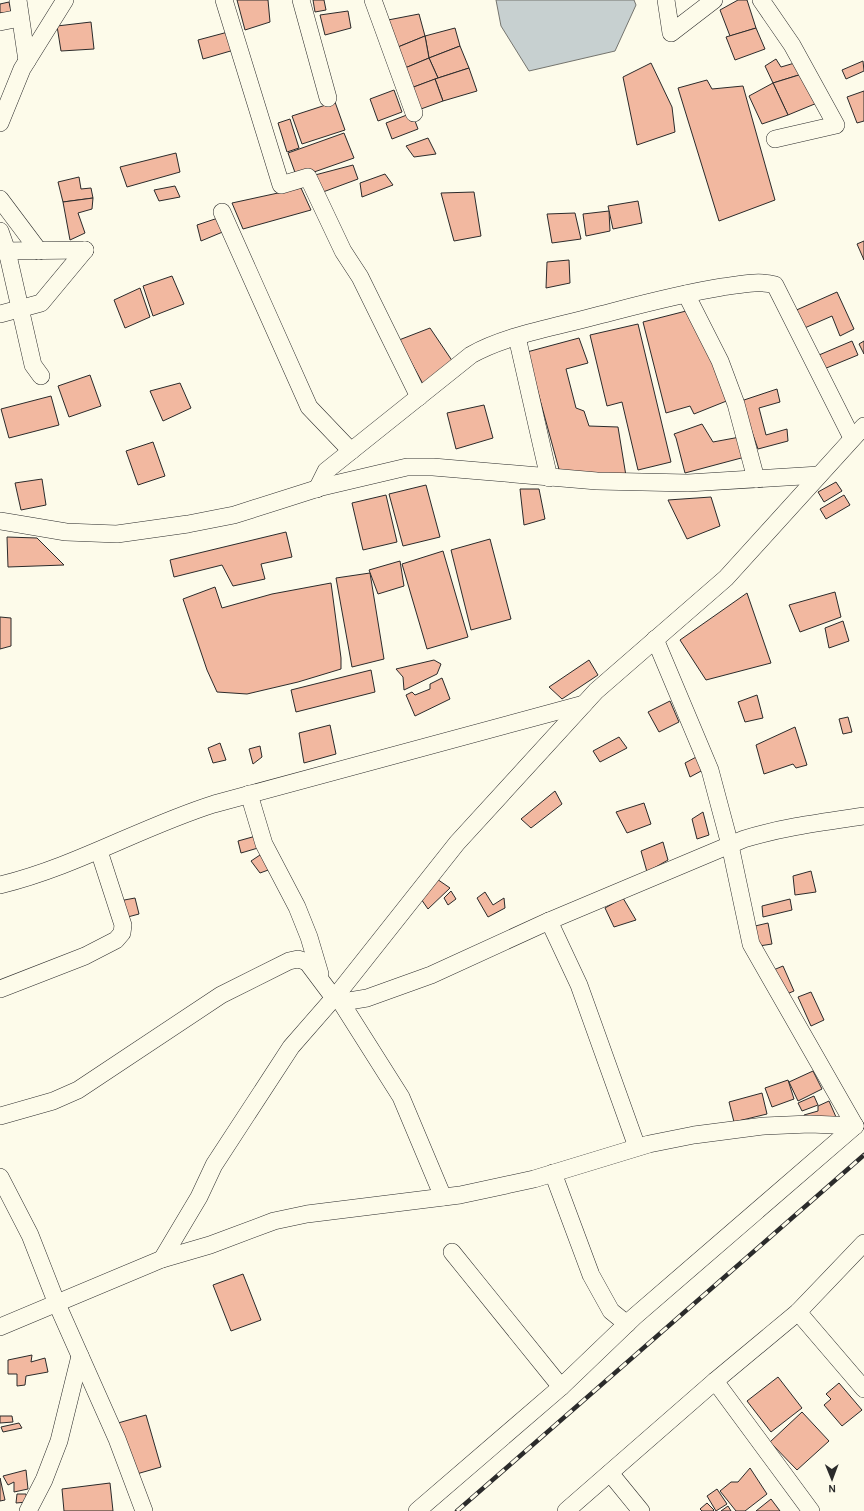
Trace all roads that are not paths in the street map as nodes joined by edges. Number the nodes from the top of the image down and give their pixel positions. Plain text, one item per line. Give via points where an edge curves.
1 (18, 0) edge
2 (65, 0) edge
3 (224, 0) edge
4 (301, 0) edge
5 (373, 0) edge
6 (666, 0) edge
7 (714, 0) edge
8 (761, 0) edge
9 (20, 18) junction
10 (0, 22) edge
11 (27, 61) junction
12 (328, 98) dead end
13 (414, 113) dead end
14 (0, 123) edge
15 (775, 139) dead end
16 (0, 199) edge
17 (222, 212) dead end
18 (0, 231) edge
19 (3, 251) edge
20 (39, 251) junction
21 (686, 294) junction
22 (20, 308) junction
23 (0, 314) edge
24 (517, 338) junction
25 (42, 376) dead end
26 (419, 397) junction
27 (864, 426) edge
28 (852, 438) junction
29 (351, 451) junction
30 (819, 476) junction
31 (549, 478) junction
32 (756, 479) junction
33 (317, 488) junction
34 (0, 521) edge
35 (655, 639) junction
36 (584, 704) junction
37 (249, 794) junction
38 (864, 816) edge
39 (730, 845) junction
40 (99, 851) junction
41 (0, 885) edge
42 (549, 921) junction
43 (322, 982) junction
44 (0, 989) edge
45 (337, 999) junction
46 (0, 1116) edge
47 (855, 1126) junction
48 (637, 1147) junction
49 (553, 1173) junction
50 (0, 1177) edge
51 (443, 1197) junction
52 (864, 1243) edge
53 (452, 1252) dead end
54 (162, 1259) junction
55 (57, 1304) junction
56 (798, 1312) junction
57 (627, 1324) junction
58 (0, 1327) edge
59 (80, 1356) junction
60 (715, 1381) junction
61 (561, 1387) junction
62 (864, 1389) edge
63 (610, 1473) junction
64 (28, 1511) edge
65 (144, 1511) edge
66 (417, 1511) edge
67 (566, 1511) edge
68 (641, 1511) edge
69 (812, 1511) edge

1 - 9 street
2 - 11 street
3 - 26 street via 281,185 308,177 343,251 360,277
4 - 12 street
5 - 13 street
6 - 7 street via 671,33
8 - 15 street via 792,45 836,125
9 - 10 street
9 - 11 street
11 - 14 street
16 - 20 street
17 - 29 street via 309,407
18 - 19 street
19 - 20 street
19 - 22 street
20 - 22 street via 85,250 41,303
21 - 24 street
21 - 28 street via 748,283 766,282 775,285
21 - 32 street via 720,361 736,404
22 - 23 street
22 - 25 street via 33,365
24 - 26 street via 481,349 471,355
24 - 31 street
26 - 29 street
27 - 28 street
28 - 30 street
29 - 33 street via 326,471
30 - 32 street
30 - 35 street via 726,578
31 - 32 street via 688,483
31 - 33 street via 433,467 407,467
33 - 34 street via 234,515 117,534 66,532
35 - 36 street
35 - 39 street via 710,770
36 - 37 street
36 - 45 street via 457,843
37 - 40 street via 184,813
37 - 43 street via 264,844 297,907 309,937
38 - 39 street via 767,832
39 - 42 street
39 - 47 street via 751,944
40 - 41 street
40 - 44 street via 123,925 122,933 116,940 86,956
42 - 45 street via 431,975 367,998 349,1001
42 - 48 street via 579,985
43 - 45 street
43 - 46 street via 307,962 298,959 289,961 221,995 78,1090 53,1101
45 - 51 street via 401,1097
45 - 54 street via 291,1047 280,1063 214,1165 199,1198
47 - 48 street via 764,1126 694,1135
47 - 57 street
48 - 49 street
49 - 51 street via 467,1194
49 - 57 street via 591,1274 611,1311
50 - 55 street via 30,1236
51 - 54 street via 307,1214 274,1221 210,1245
52 - 56 street
53 - 61 street
54 - 55 street
55 - 58 street
55 - 59 street
56 - 60 street
56 - 62 street
57 - 61 street
59 - 64 street via 60,1442
59 - 65 street via 117,1439
60 - 63 street
60 - 69 street
61 - 66 street
63 - 67 street
63 - 68 street

